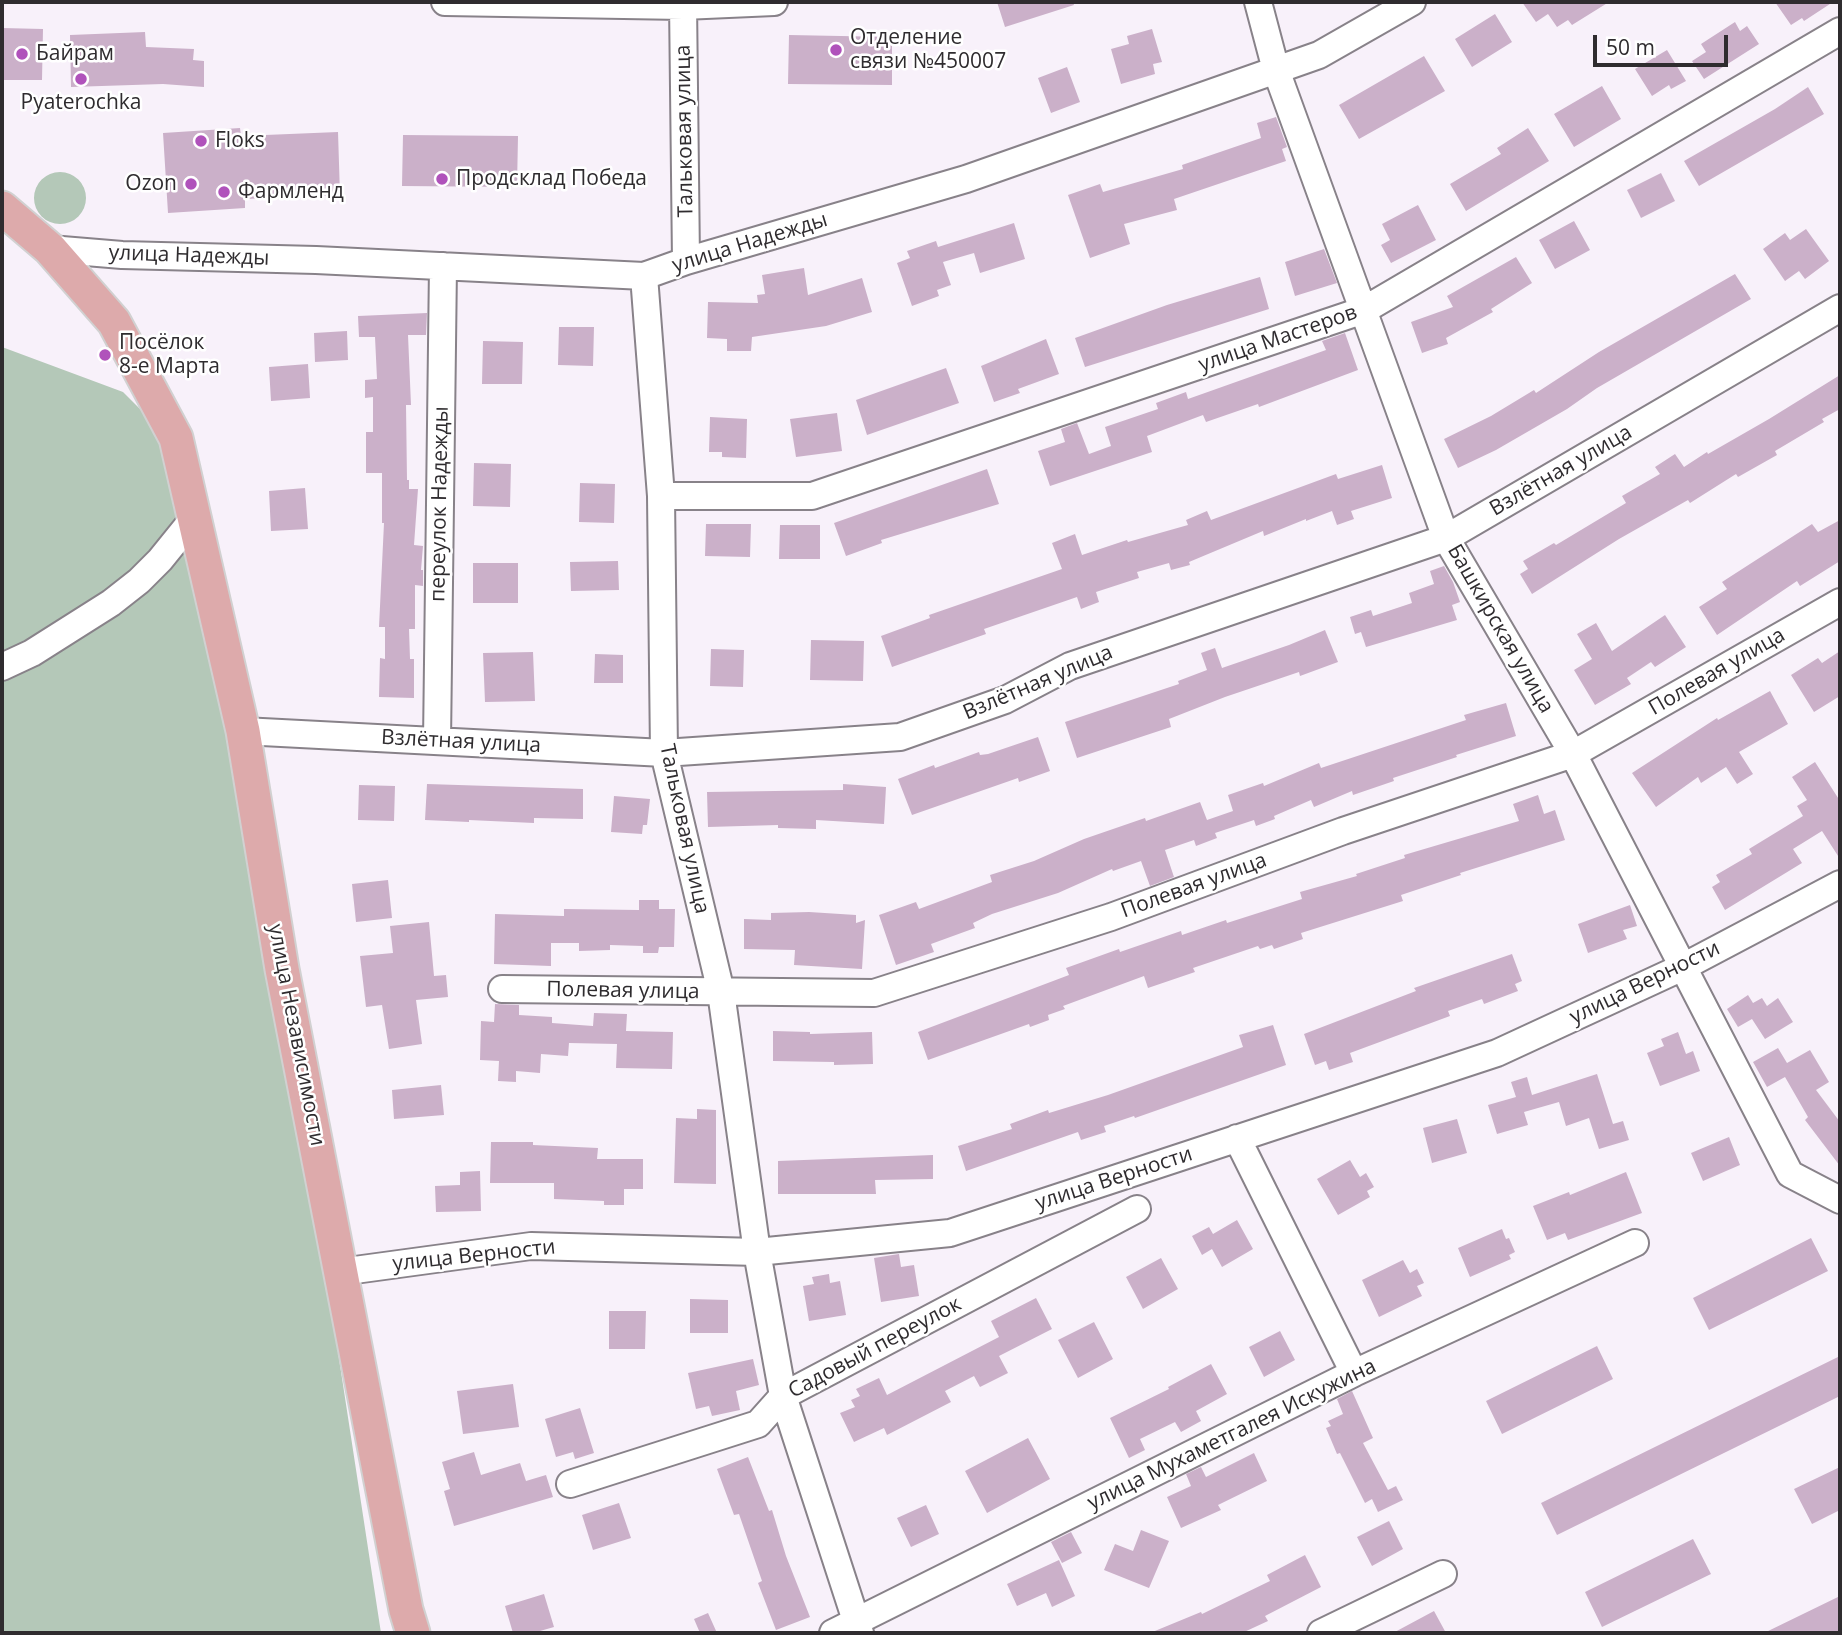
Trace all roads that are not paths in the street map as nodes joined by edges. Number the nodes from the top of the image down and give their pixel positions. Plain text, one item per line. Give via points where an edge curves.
1 (445, 2) edge
2 (775, 2) edge
3 (1258, 2) edge
4 (1412, 2) edge
5 (683, 4) edge
6 (1840, 31) edge
7 (1276, 70) junction
8 (2, 208) edge
9 (50, 249) junction
10 (686, 261) junction
11 (443, 266) junction
12 (644, 276) junction
13 (1840, 308) edge
14 (1364, 310) junction
15 (661, 496) junction
16 (194, 518) junction
17 (1446, 538) junction
18 (1840, 602) edge
19 (2, 667) edge
20 (243, 731) junction
21 (436, 741) junction
22 (664, 753) junction
23 (1573, 754) junction
24 (1840, 884) edge
25 (1683, 967) junction
26 (502, 989) dead end
27 (721, 992) junction
28 (1237, 1138) junction
29 (1840, 1200) edge
30 (1137, 1209) dead end
31 (1635, 1243) dead end
32 (757, 1252) junction
33 (341, 1272) junction
34 (1354, 1373) junction
35 (783, 1396) junction
36 (570, 1484) dead end
37 (1443, 1574) dead end
38 (850, 1630) edge
39 (413, 1633) edge
40 (1321, 1633) edge

1 - 5 street
2 - 5 street
3 - 7 street, Башкирская улица
4 - 7 street, улица Надежды via 1319,55
5 - 10 street, Тальковая улица
6 - 14 street, улица Мастеров
7 - 10 street, улица Надежды via 966,179
7 - 14 street, Башкирская улица
8 - 9 main road, улица Независимости
9 - 11 street, улица Надежды
9 - 16 main road, улица Независимости via 114,322 176,438
10 - 12 street, улица Надежды
11 - 12 street, улица Надежды
11 - 21 street, переулок Надежды
12 - 15 street, Тальковая улица
13 - 17 street, Взлётная улица
14 - 15 street, улица Мастеров via 812,496
14 - 17 street, Башкирская улица
15 - 22 street, Тальковая улица
16 - 19 street via 160,560 111,603
16 - 20 main road, улица Независимости
17 - 22 street, Взлётная улица via 1070,666 1005,700 900,737
17 - 23 street, Башкирская улица
18 - 23 street, Полевая улица
20 - 21 street, Взлётная улица
20 - 33 main road, улица Независимости via 282,969
21 - 22 street, Взлётная улица
22 - 27 street, Тальковая улица
23 - 25 street, Башкирская улица
23 - 27 street, Полевая улица via 1343,831 1111,917 874,993
24 - 25 street, улица Верности
25 - 28 street, улица Верности via 1497,1053
25 - 29 street, Башкирская улица via 1790,1174
26 - 27 street, Полевая улица
27 - 32 street, Тальковая улица
28 - 32 street, улица Верности via 950,1233
28 - 34 street
30 - 35 street, Садовый переулок
31 - 34 street, улица Мухаметгалея Искужина
32 - 33 street, улица Верности via 531,1246
32 - 35 street, Тальковая улица
33 - 39 main road, улица Независимости
34 - 38 street, улица Мухаметгалея Искужина
35 - 36 street, Садовый переулок via 758,1424
35 - 38 street, Тальковая улица
37 - 40 street

